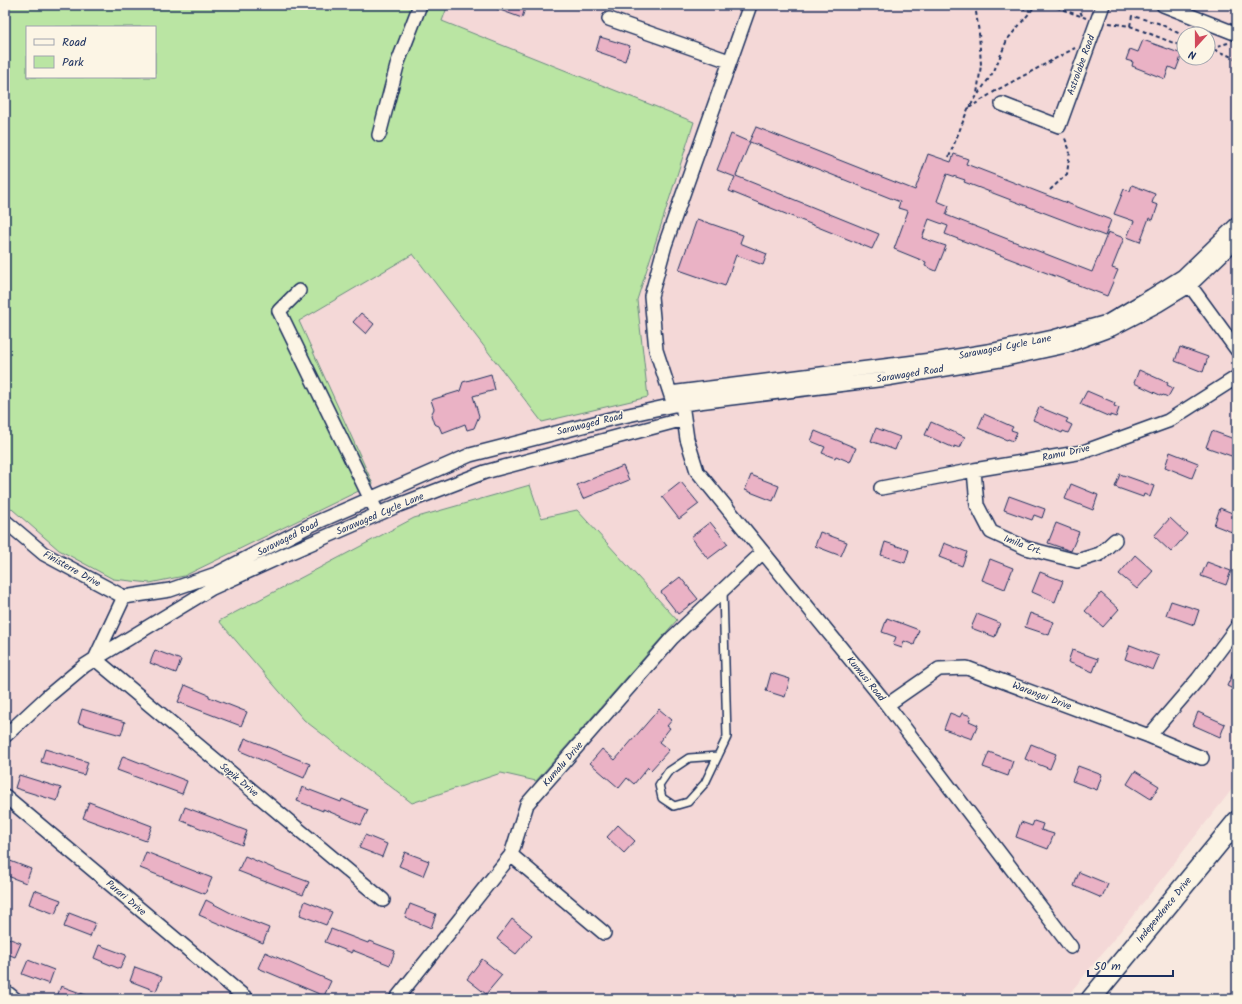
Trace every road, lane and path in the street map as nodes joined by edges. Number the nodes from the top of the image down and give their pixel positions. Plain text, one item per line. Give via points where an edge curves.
1 (420, 5) edge
2 (750, 5) edge
3 (975, 5) edge
4 (1015, 5) edge
5 (1036, 5) edge
6 (1050, 5) edge
7 (1078, 5) edge
8 (1103, 5) edge
9 (1163, 5) edge
10 (1030, 11) junction
11 (1083, 18) junction
12 (609, 19) dead end
13 (1097, 22) junction
14 (1130, 26) junction
15 (1176, 32) edge
16 (1233, 39) edge
17 (1090, 40) junction
18 (1176, 44) edge
19 (1216, 45) edge
20 (1216, 50) edge
21 (1237, 58) edge
22 (729, 61) junction
23 (977, 95) junction
24 (1002, 104) dead end
25 (968, 109) junction
26 (1059, 126) junction
27 (379, 135) dead end
28 (949, 157) dead end
29 (1050, 190) dead end
30 (1237, 224) edge
31 (1237, 240) edge
32 (1186, 281) junction
33 (299, 291) dead end
34 (1237, 350) edge
35 (1237, 378) edge
36 (675, 401) junction
37 (684, 419) junction
38 (974, 470) junction
39 (881, 488) dead end
40 (378, 514) junction
41 (5, 521) edge
42 (1115, 540) dead end
43 (763, 552) junction
44 (723, 590) junction
45 (124, 597) junction
46 (1237, 626) edge
47 (95, 659) junction
48 (887, 705) junction
49 (5, 736) edge
50 (1149, 736) junction
51 (718, 756) junction
52 (1202, 758) dead end
53 (5, 796) edge
54 (1237, 821) edge
55 (511, 855) junction
56 (383, 900) dead end
57 (604, 933) dead end
58 (1071, 947) dead end
59 (5, 991) edge
60 (15, 999) edge
61 (246, 999) edge
62 (396, 999) edge
63 (1091, 999) edge

1 - 27 street via 398,62
2 - 22 street, Kumusi Road
3 - 23 path via 981,65
4 - 10 path
5 - 10 path
6 - 11 path
7 - 11 path
8 - 13 street, Astrolabe Road
9 - 16 street
10 - 23 path via 1007,40 994,71
11 - 13 path
12 - 22 street
13 - 14 path
13 - 17 street, Astrolabe Road
14 - 15 path via 1132,16 1158,23
14 - 18 path
16 - 19 path
17 - 25 path via 997,90
17 - 26 street, Astrolabe Road
20 - 21 path
22 - 36 street, Kumusi Road via 665,245 651,296 656,350
23 - 25 path
24 - 26 street
25 - 28 path
26 - 29 path via 1070,150 1067,174
30 - 32 street
31 - 32 street, Sarawaged Road
32 - 34 street
32 - 36 street, Sarawaged Road via 1158,305 1112,329 1066,346 1006,359 886,378
33 - 40 street via 279,311
35 - 38 street, Ramu Drive via 1168,421 1084,452
36 - 37 street, Kumusi Road
36 - 45 street, Sarawaged Road via 470,455 313,524 216,574 170,590
37 - 40 street, Sarawaged Cycle Lane via 485,472
37 - 43 street, Kumusi Road via 697,472
38 - 39 street, Ramu Drive
38 - 42 street, Imila Crt. via 977,505 991,532 1026,548 1077,562 1100,554
40 - 47 street, Sarawaged Cycle Lane via 212,588
41 - 45 street, Finisterre Drive via 44,554
43 - 44 street, Kumalu Drive
43 - 48 street, Kumusi Road
44 - 51 lane via 727,737
44 - 55 street, Kumalu Drive via 672,638 527,804
45 - 47 street
46 - 50 street via 1198,679
47 - 49 street via 47,697
47 - 56 street
48 - 50 street, Warangoi Drive via 939,668 967,668
48 - 58 street, Kumusi Road
50 - 52 street, Warangoi Drive
51 - 51 lane via 705,783 688,802 674,806 662,798 659,785 668,772 689,758
53 - 61 street, Purari Drive
54 - 63 main road, Independence Drive
55 - 57 street
55 - 62 street, Kumalu Drive
59 - 60 street

